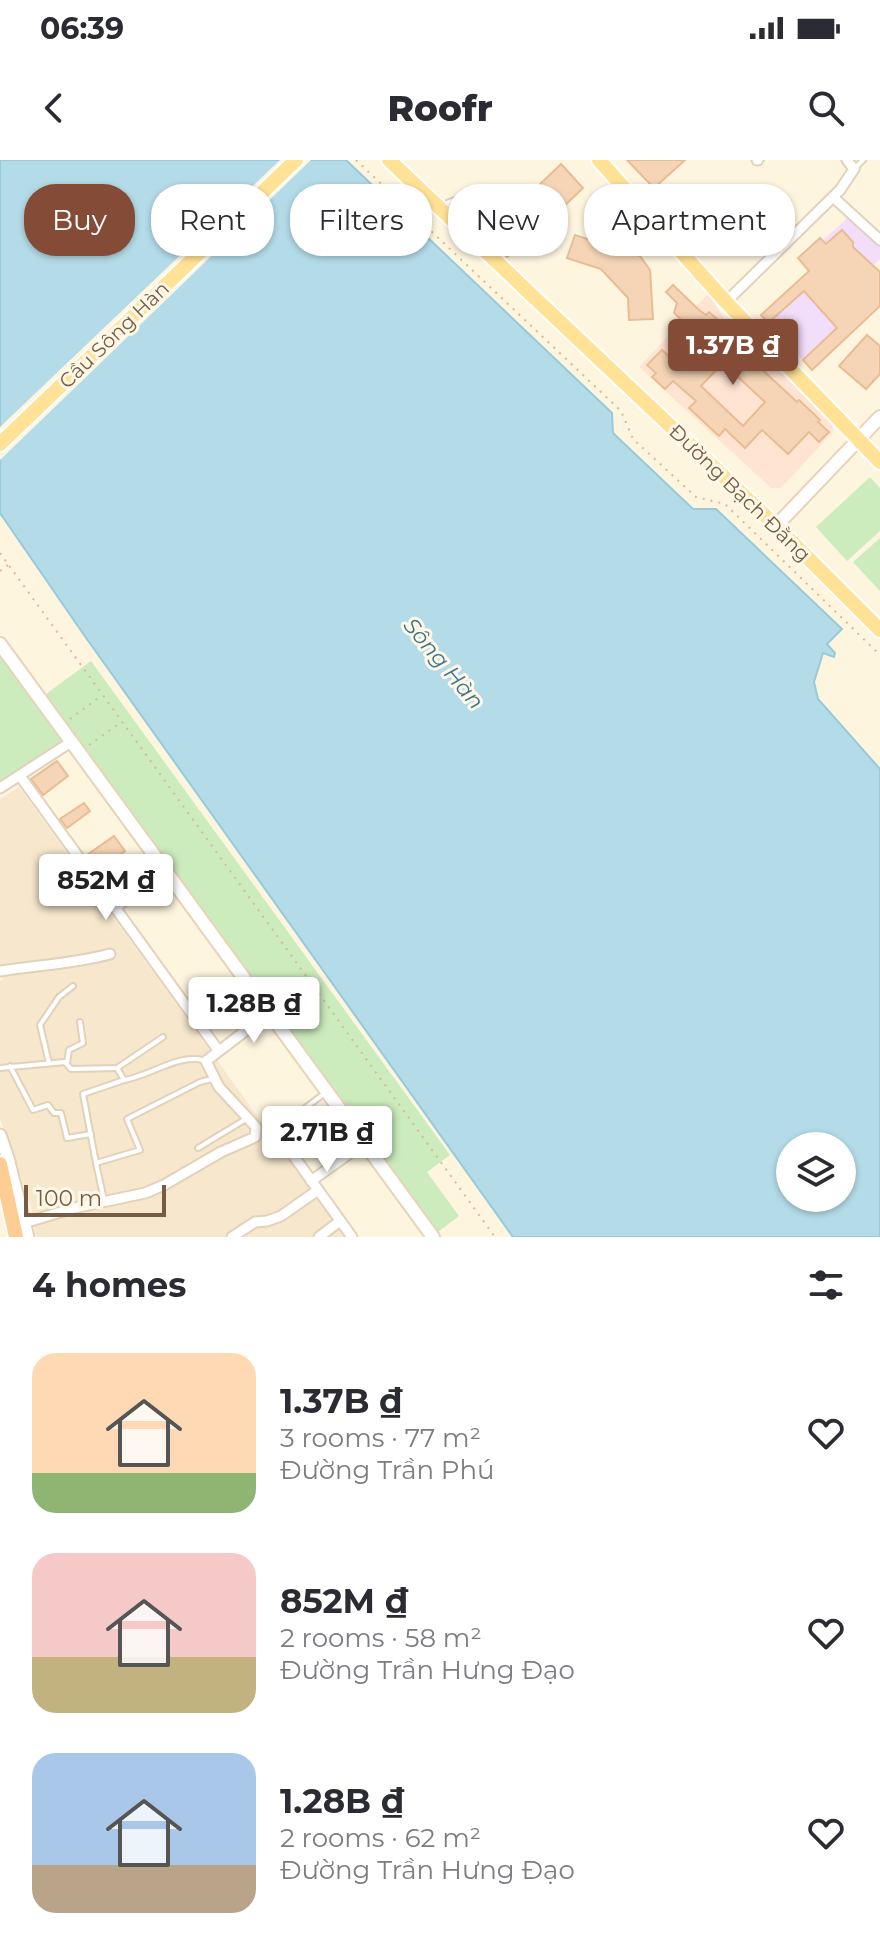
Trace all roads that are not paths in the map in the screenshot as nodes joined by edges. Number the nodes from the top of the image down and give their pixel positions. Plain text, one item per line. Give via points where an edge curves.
1 (296, 160) edge
2 (390, 160) edge
3 (585, 160) edge
4 (599, 160) edge
5 (607, 160) edge
6 (847, 160) edge
7 (863, 160) edge
8 (854, 169) junction
9 (616, 184) edge
10 (620, 184) edge
11 (623, 184) edge
12 (833, 197) junction
13 (448, 202) edge
14 (438, 207) junction
15 (448, 217) edge
16 (880, 240) edge
17 (489, 256) edge
18 (685, 256) edge
19 (730, 305) junction
20 (880, 417) edge
21 (860, 439) junction
22 (0, 444) edge
23 (880, 462) edge
24 (776, 526) junction
25 (880, 630) edge
26 (0, 644) edge
27 (71, 742) junction
28 (20, 776) junction
29 (0, 788) edge
30 (168, 874) junction
31 (117, 909) junction
32 (110, 954) dead end
33 (0, 971) edge
34 (73, 986) dead end
35 (270, 1012) junction
36 (80, 1022) dead end
37 (163, 1037) dead end
38 (218, 1050) junction
39 (206, 1061) junction
40 (49, 1063) junction
41 (67, 1065) junction
42 (10, 1066) junction
43 (0, 1068) edge
44 (117, 1068) junction
45 (214, 1078) junction
46 (124, 1080) junction
47 (327, 1091) junction
48 (248, 1117) junction
49 (275, 1130) joint
50 (91, 1134) junction
51 (0, 1135) edge
52 (364, 1143) junction
53 (198, 1148) dead end
54 (96, 1163) junction
55 (0, 1164) edge
56 (314, 1185) junction
57 (105, 1203) junction
58 (340, 1221) junction
59 (24, 1223) junction
60 (16, 1237) edge
61 (28, 1237) edge
62 (232, 1237) edge
63 (319, 1237) edge
64 (352, 1237) edge
65 (433, 1237) edge

1 - 22 main road, Cầu Sông Hàn
2 - 14 main road, Đường Bạch Đằng
3 - 9 main road
4 - 10 main road
5 - 11 main road
6 - 8 street
7 - 8 lane
8 - 12 street
12 - 16 street
12 - 19 street
13 - 14 lane
14 - 15 main road, Đường Bạch Đằng
17 - 24 main road, Đường Bạch Đằng
18 - 19 main road
19 - 21 main road
20 - 21 main road
21 - 23 main road
21 - 24 main road
24 - 25 main road, Đường Bạch Đằng
26 - 27 main road
27 - 28 street
27 - 30 main road
28 - 29 street
28 - 31 street
30 - 31 lane
30 - 35 main road
31 - 38 street
32 - 33 street
34 - 40 lane via 40,1025
35 - 38 street
35 - 47 main road
36 - 41 lane via 83,1043 69,1050
37 - 44 lane
38 - 39 street
39 - 45 street
39 - 46 lane via 170,1064
40 - 41 lane
40 - 42 lane
41 - 44 lane
42 - 43 lane
42 - 50 lane via 33,1110 48,1105 61,1113 67,1138
44 - 46 lane
45 - 48 street
45 - 54 lane via 127,1119 140,1150
46 - 50 lane via 83,1094
47 - 49 lane
47 - 52 main road
48 - 53 lane
48 - 57 street via 256,1127 254,1138 164,1185
49 - 56 street
50 - 54 lane
51 - 59 street
52 - 56 street
52 - 65 main road
54 - 57 lane
55 - 60 highway
56 - 58 street
56 - 62 street via 281,1216 255,1222
57 - 59 street
58 - 63 street
58 - 64 street
59 - 61 street

